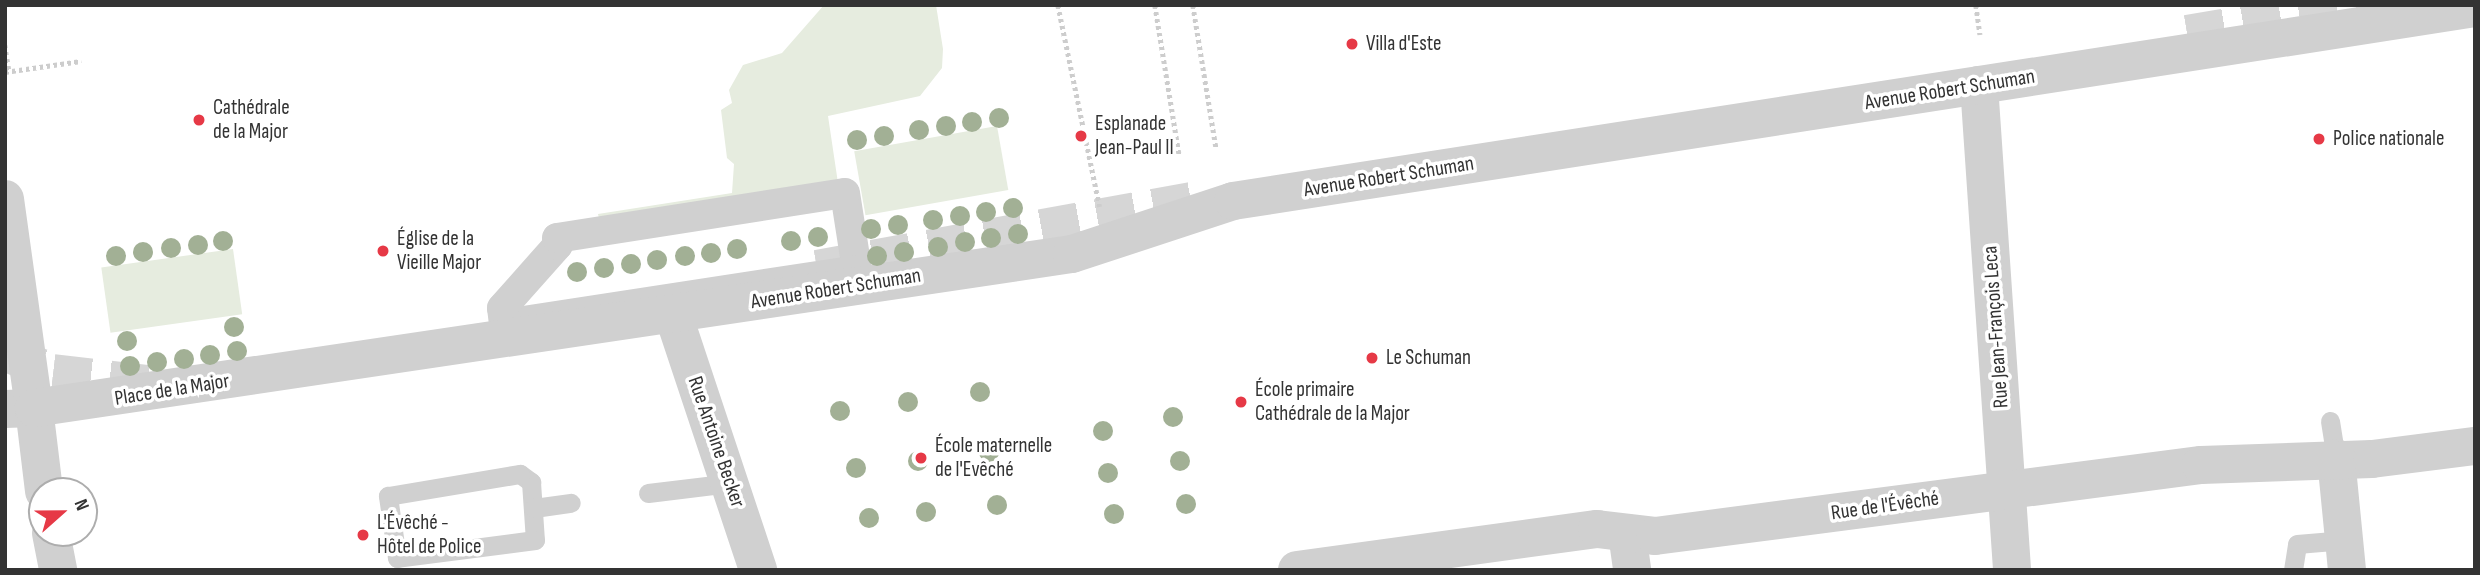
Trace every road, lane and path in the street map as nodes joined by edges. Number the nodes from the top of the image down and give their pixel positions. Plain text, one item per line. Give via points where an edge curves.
1 (1058, 5) edge
2 (1155, 5) edge
3 (1193, 5) edge
4 (1976, 5) edge
5 (2475, 8) edge
6 (1980, 35) dead end
7 (5, 46) edge
8 (81, 61) dead end
9 (7, 71) edge
10 (1979, 85) junction
11 (1216, 147) dead end
12 (1179, 154) dead end
13 (8, 208) edge
14 (1101, 213) dead end
15 (857, 270) joint
16 (673, 314) junction
17 (310, 369) joint
18 (20, 408) edge
19 (2330, 421) dead end
20 (2475, 446) edge
21 (2336, 458) junction
22 (40, 477) edge
23 (731, 483) junction
24 (2008, 488) junction
25 (648, 493) dead end
26 (570, 503) dead end
27 (534, 508) junction
28 (54, 547) edge
29 (1629, 552) edge
30 (2346, 555) edge
31 (58, 570) edge
32 (758, 570) edge
33 (1297, 570) edge
34 (2012, 570) edge
35 (2293, 570) edge

1 - 14 path
2 - 12 path
3 - 11 path
4 - 6 path
5 - 10 street, Avenue Robert Schuman
7 - 9 path
8 - 9 path
10 - 16 street, Avenue Robert Schuman via 1233,201 1072,254
10 - 24 street, Rue Jean-François Leca
13 - 18 street
15 - 15 street via 662,300 504,324 502,308 558,245 556,238 607,227 845,193
16 - 17 street, Avenue Robert Schuman
16 - 23 street, Rue Antoine Becker
17 - 18 street, Place de la Major
18 - 22 street
19 - 21 lane
20 - 21 street, Rue de l'Évêché
21 - 24 street, Rue de l'Évêché via 2201,465
21 - 30 street
23 - 25 lane
23 - 32 street, Rue Antoine Becker
24 - 29 street, Rue de l'Évêché via 1655,536
24 - 34 street, Rue Jean-François Leca
26 - 27 lane
27 - 27 lane via 531,482 520,474 394,493 387,503 394,552 405,559 528,544 537,534
28 - 31 street
29 - 33 street, Rue de l'Évêché via 1597,529
30 - 35 lane via 2297,544

